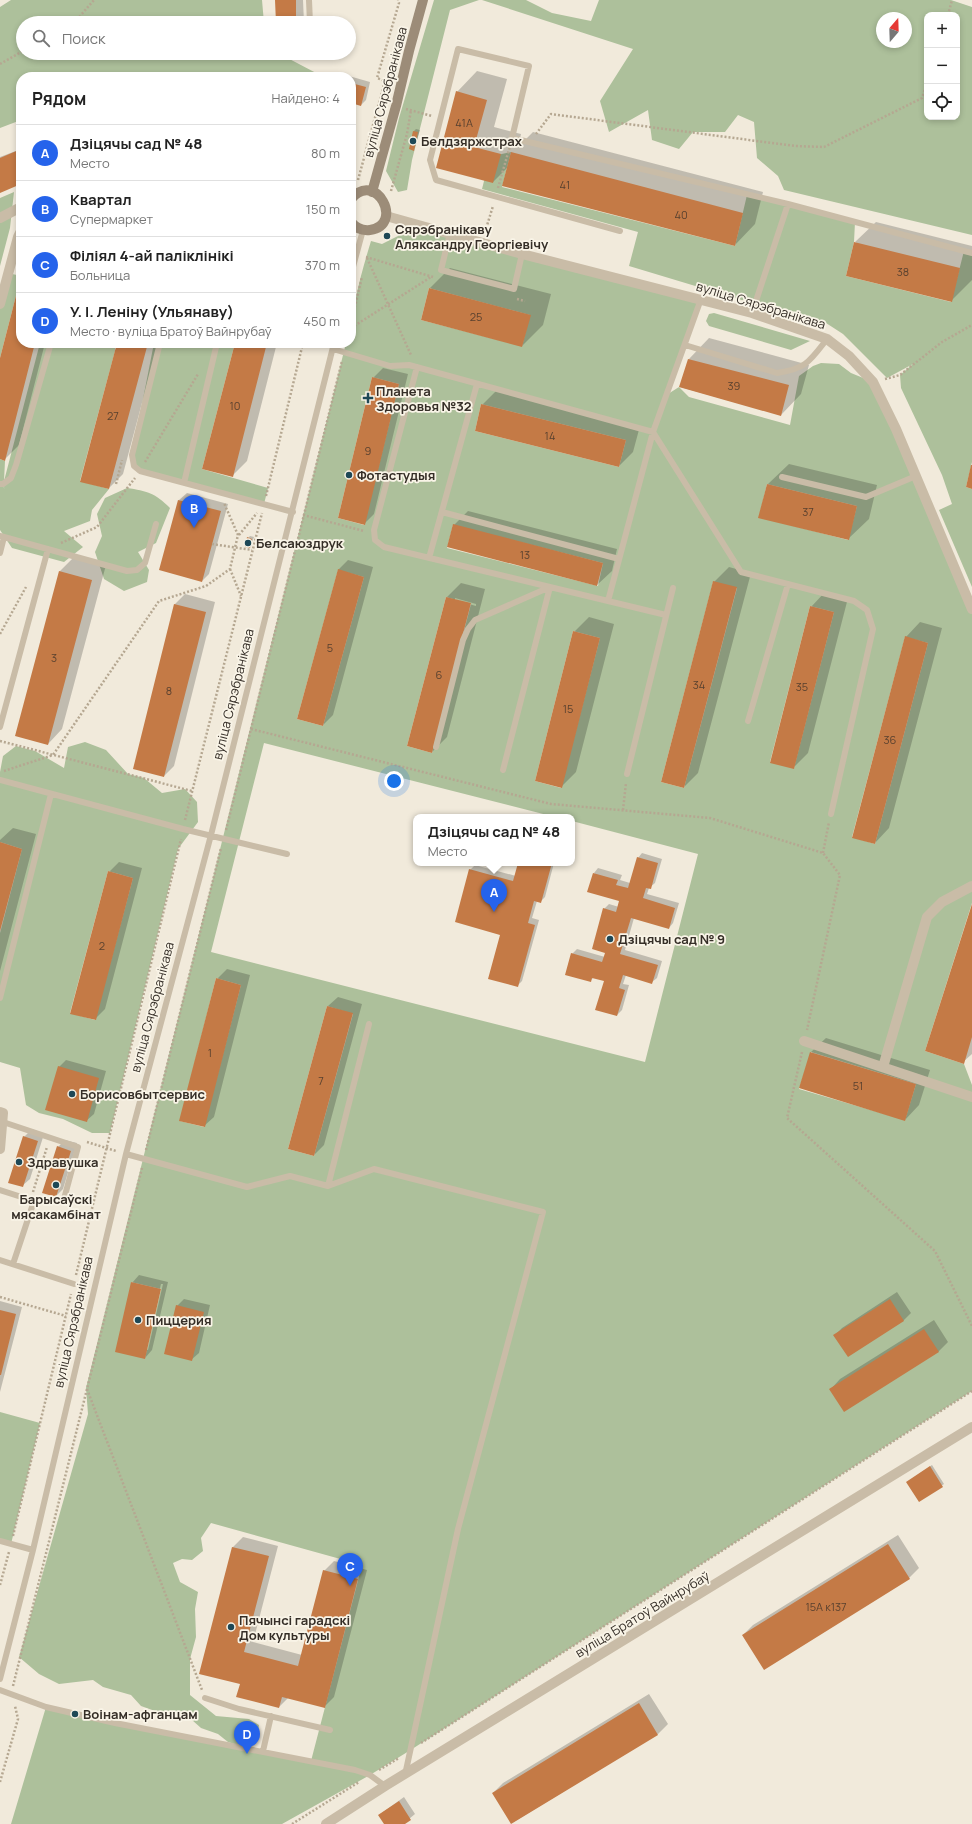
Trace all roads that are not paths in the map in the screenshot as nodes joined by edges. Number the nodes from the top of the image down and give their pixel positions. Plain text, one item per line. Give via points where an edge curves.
1 (309, 0) edge
2 (424, 0) edge
3 (310, 16) edge
4 (372, 192) junction
5 (356, 195) edge
6 (788, 204) junction
7 (16, 210) edge
8 (386, 216) junction
9 (0, 218) edge
10 (356, 227) edge
11 (363, 230) junction
12 (620, 231) dead end
13 (450, 233) junction
14 (16, 244) edge
15 (972, 253) edge
16 (522, 254) junction
17 (356, 256) edge
18 (701, 299) junction
19 (0, 304) edge
20 (752, 313) junction
21 (827, 339) junction
22 (686, 345) junction
23 (51, 348) edge
24 (159, 348) edge
25 (216, 348) edge
26 (334, 348) edge
27 (337, 348) edge
28 (416, 368) junction
29 (477, 384) junction
30 (653, 432) junction
31 (916, 476) junction
32 (782, 477) dead end
33 (184, 483) junction
34 (0, 484) edge
35 (293, 512) junction
36 (442, 512) junction
37 (156, 524) dead end
38 (2, 537) edge
39 (48, 548) junction
40 (0, 553) edge
41 (429, 558) junction
42 (619, 559) junction
43 (788, 584) junction
44 (550, 587) junction
45 (673, 588) dead end
46 (608, 601) junction
47 (972, 609) edge
48 (666, 615) junction
49 (748, 721) dead end
50 (0, 728) edge
51 (436, 747) dead end
52 (503, 770) dead end
53 (627, 774) road end
54 (0, 780) edge
55 (51, 794) junction
56 (831, 814) road end
57 (211, 835) junction
58 (287, 854) dead end
59 (972, 886) edge
60 (0, 998) edge
61 (369, 1024) dead end
62 (804, 1041) road end
63 (883, 1068) junction
64 (972, 1097) edge
65 (2, 1117) edge
66 (0, 1149) edge
67 (126, 1154) junction
68 (328, 1186) junction
69 (0, 1190) edge
70 (64, 1198) dead end
71 (0, 1260) edge
72 (14, 1264) junction
73 (74, 1284) road end
74 (972, 1427) edge
75 (0, 1541) edge
76 (33, 1550) junction
77 (0, 1679) edge
78 (0, 1690) edge
79 (205, 1698) road end
80 (270, 1716) junction
81 (330, 1730) dead end
82 (263, 1751) junction
83 (405, 1774) junction
84 (385, 1786) junction
85 (326, 1824) edge

1 - 3 lane
2 - 4 street, вуліца Сярэбранікава
4 - 5 street via 359,192
4 - 8 street via 378,194 385,204
6 - 12 lane via 512,138 530,66 458,49 430,160 436,180
6 - 15 lane
6 - 20 lane
7 - 9 street
8 - 11 street via 374,229
8 - 13 street, вуліца Сярэбранікава
10 - 11 street
11 - 17 lane
13 - 16 street, вуліца Сярэбранікава
13 - 16 lane via 441,270 514,289
14 - 19 street
16 - 18 street, вуліца Сярэбранікава
18 - 20 street, вуліца Сярэбранікава
18 - 22 lane
20 - 21 street, вуліца Сярэбранікава
21 - 22 lane via 802,367 777,373
21 - 31 street, вуліца Сярэбранікава via 849,356 873,382
22 - 30 lane
23 - 34 lane via 16,465 11,478
24 - 33 lane via 132,455 134,466 140,471
25 - 33 lane
26 - 35 lane, вуліца Сярэбранікава
27 - 28 lane via 344,353 390,366 409,365
28 - 29 lane
28 - 41 lane via 374,530 375,540 384,547
29 - 30 lane
29 - 36 lane
30 - 42 lane
30 - 43 lane via 741,572
31 - 32 lane via 866,497
31 - 47 street, вуліца Сярэбранікава
33 - 35 lane
35 - 57 lane, вуліца Сярэбранікава
36 - 41 lane
36 - 42 lane
37 - 39 lane via 145,563 137,570 127,571
38 - 39 lane
38 - 40 lane
39 - 50 lane
41 - 44 lane
42 - 46 lane
43 - 49 lane
43 - 56 lane via 854,601 867,610 873,629
44 - 46 lane
44 - 51 lane via 475,620 468,629
44 - 52 lane
45 - 48 lane
46 - 48 lane
48 - 53 lane
54 - 55 lane
55 - 57 lane
55 - 60 lane
57 - 58 lane
57 - 67 lane, вуліца Сярэбранікава
59 - 63 street via 942,902 927,917
61 - 68 lane
62 - 63 street
63 - 64 street
65 - 66 street
65 - 70 lane via 78,1147
67 - 68 lane via 247,1187 290,1176
67 - 76 lane, вуліца Сярэбранікава
68 - 83 lane via 374,1170 543,1212 458,1529
69 - 72 lane via 34,1201
71 - 72 lane
72 - 73 lane
74 - 83 street, вуліца Братоў Вайнрубаў
75 - 76 lane
76 - 77 lane, вуліца Сярэбранікава
78 - 82 lane via 46,1707
79 - 80 lane
80 - 81 lane
80 - 82 lane
82 - 84 lane via 356,1770 370,1775
83 - 84 street, вуліца Братоў Вайнрубаў
84 - 85 street, вуліца Братоў Вайнрубаў

